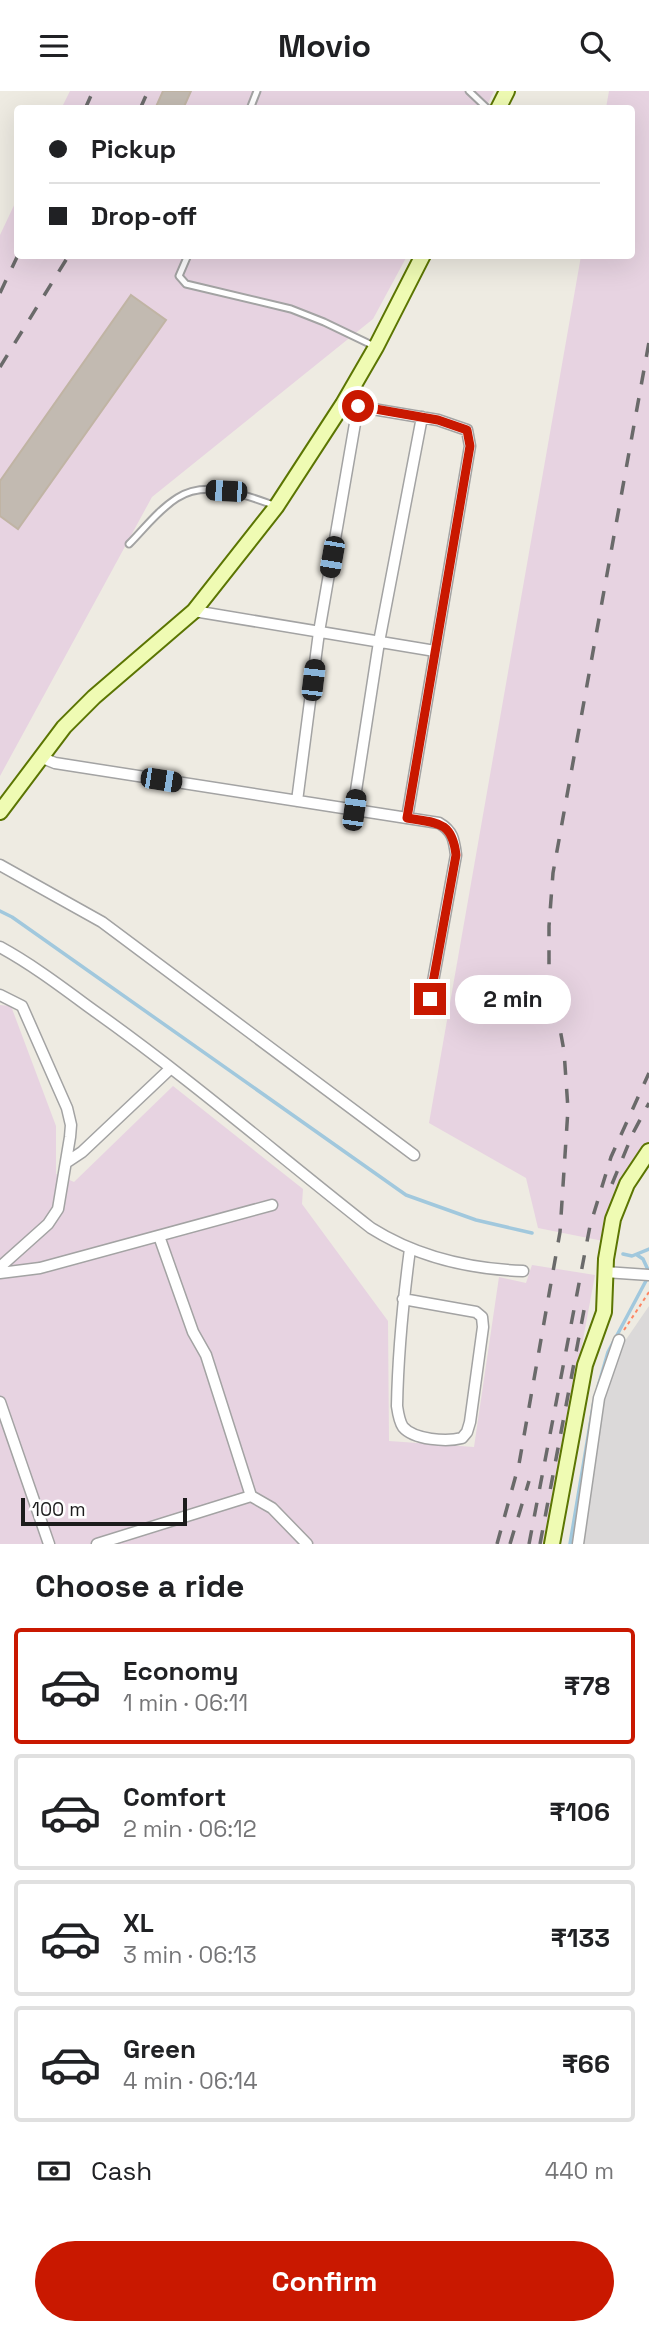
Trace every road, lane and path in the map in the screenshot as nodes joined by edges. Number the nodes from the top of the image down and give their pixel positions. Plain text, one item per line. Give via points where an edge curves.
1 (469, 91) edge
2 (484, 105) edge
3 (186, 259) edge
4 (421, 259) edge
5 (376, 347) junction
6 (351, 405) junction
7 (422, 418) junction
8 (276, 507) junction
9 (129, 544) dead end
10 (194, 611) junction
11 (319, 632) junction
12 (379, 642) junction
13 (435, 651) junction
14 (40, 757) junction
15 (297, 801) junction
16 (354, 810) junction
17 (0, 813) edge
18 (407, 818) junction
19 (0, 865) edge
20 (0, 947) edge
21 (0, 995) edge
22 (430, 999) dead end
23 (171, 1068) junction
24 (649, 1150) edge
25 (414, 1155) dead end
26 (67, 1162) junction
27 (272, 1205) dead end
28 (159, 1235) junction
29 (410, 1249) junction
30 (605, 1265) junction
31 (0, 1267) edge
32 (523, 1271) dead end
33 (0, 1273) edge
34 (647, 1275) edge
35 (649, 1292) edge
36 (403, 1299) junction
37 (619, 1340) joint
38 (0, 1402) edge
39 (251, 1496) junction
40 (49, 1544) edge
41 (97, 1544) edge
42 (307, 1544) edge
43 (552, 1544) edge
44 (578, 1544) edge

1 - 2 lane
3 - 5 lane via 179,276 186,284 291,309
4 - 5 street
5 - 6 street
6 - 7 street
6 - 8 street
6 - 11 street
7 - 12 street
7 - 13 street via 467,430 470,446
8 - 9 lane via 226,491 187,493 165,506
8 - 10 street
10 - 11 street
10 - 14 street via 93,698
11 - 12 street
11 - 15 street
12 - 13 street
12 - 16 street
13 - 18 street
14 - 15 street
14 - 17 street
15 - 16 street
16 - 18 street
18 - 22 street via 449,829 456,855
19 - 25 street via 102,922
20 - 23 street
21 - 26 street via 22,1006 67,1108 71,1125
23 - 26 street
23 - 29 street via 371,1228
24 - 30 street via 619,1202
26 - 31 street via 54,1217
27 - 28 street
28 - 33 street via 40,1268
28 - 39 street via 206,1355
29 - 32 street via 497,1270
29 - 36 street
30 - 34 street
30 - 43 street via 604,1313 585,1365
35 - 37 path
36 - 36 street via 397,1406 402,1426 419,1435 462,1438 470,1422 482,1317 477,1312
37 - 44 street via 598,1398
38 - 40 street
39 - 41 street
39 - 42 street via 272,1508

